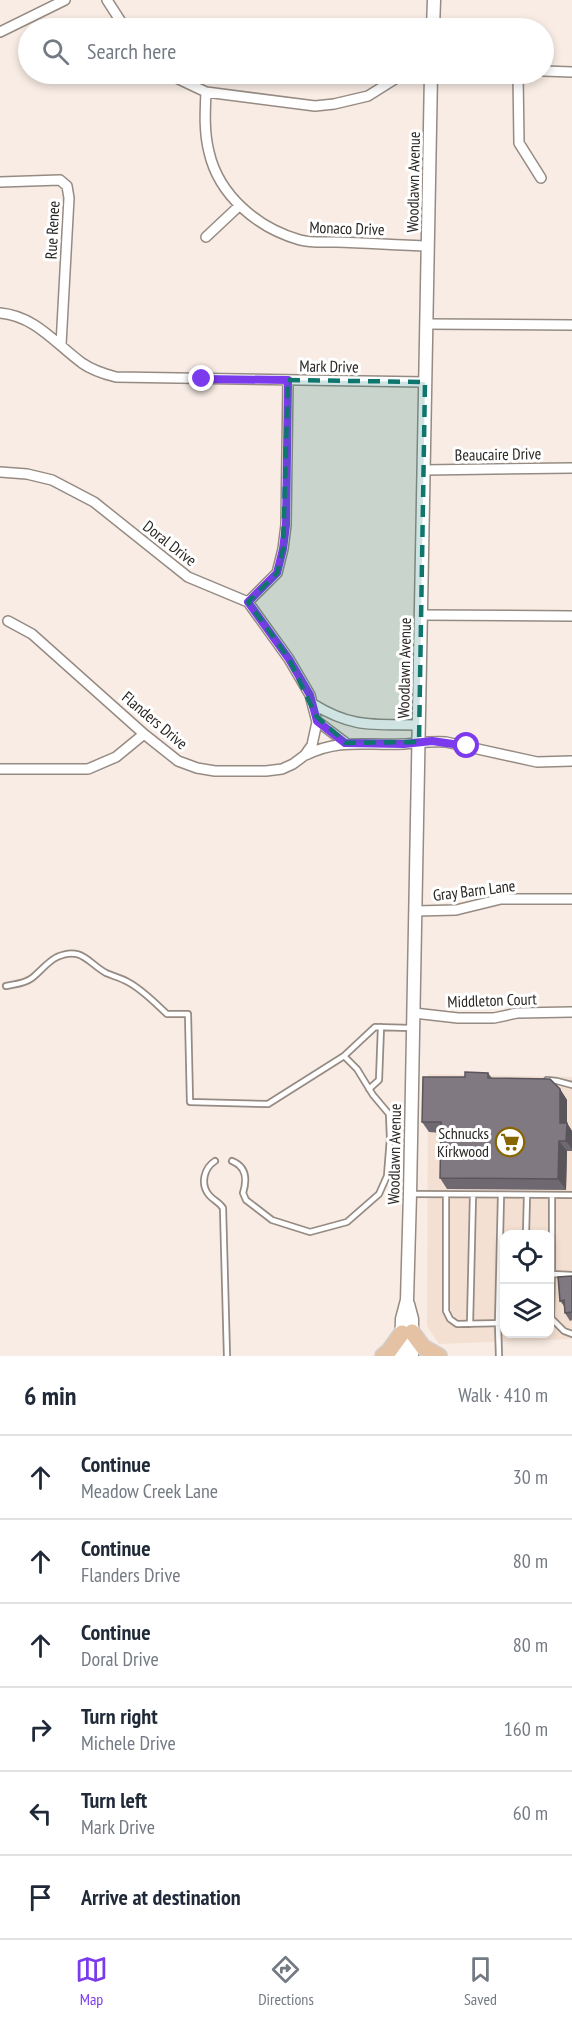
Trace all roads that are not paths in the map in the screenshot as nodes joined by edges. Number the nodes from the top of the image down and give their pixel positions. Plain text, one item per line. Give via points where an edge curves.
1 (65, 0) edge
2 (106, 0) edge
3 (434, 0) edge
4 (28, 18) edge
5 (118, 18) edge
6 (433, 18) edge
7 (18, 23) edge
8 (0, 32) edge
9 (554, 71) edge
10 (572, 72) edge
11 (188, 84) edge
12 (387, 84) edge
13 (431, 84) edge
14 (518, 84) edge
15 (206, 93) junction
16 (541, 178) dead end
17 (0, 182) edge
18 (238, 206) junction
19 (206, 237) dead end
20 (428, 246) junction
21 (0, 313) edge
22 (426, 324) junction
23 (572, 325) edge
24 (61, 345) junction
25 (288, 380) junction
26 (425, 382) junction
27 (572, 468) edge
28 (424, 470) junction
29 (0, 472) edge
30 (248, 602) junction
31 (421, 615) junction
32 (572, 616) edge
33 (8, 621) dead end
34 (314, 704) junction
35 (317, 721) junction
36 (419, 725) junction
37 (144, 734) junction
38 (419, 742) junction
39 (345, 743) junction
40 (306, 756) junction
41 (572, 761) edge
42 (0, 769) edge
43 (572, 899) edge
44 (416, 911) junction
45 (6, 986) dead end
46 (572, 1012) edge
47 (414, 1013) junction
48 (381, 1027) junction
49 (414, 1028) junction
50 (344, 1056) junction
51 (545, 1080) edge
52 (572, 1085) edge
53 (369, 1089) junction
54 (216, 1161) dead end
55 (232, 1161) dead end
56 (410, 1194) junction
57 (446, 1194) junction
58 (473, 1195) junction
59 (501, 1195) junction
60 (526, 1195) junction
61 (552, 1195) junction
62 (572, 1195) edge
63 (526, 1230) edge
64 (552, 1230) edge
65 (554, 1274) edge
66 (572, 1275) edge
67 (554, 1322) edge
68 (470, 1324) junction
69 (498, 1324) junction
70 (407, 1333) junction
71 (572, 1334) edge
72 (227, 1356) edge
73 (383, 1356) edge
74 (401, 1356) edge
75 (412, 1356) edge
76 (439, 1356) edge
77 (499, 1356) edge

1 - 4 street
2 - 5 street
3 - 6 street
7 - 8 street
9 - 10 street
11 - 15 street
12 - 15 street via 368,96 315,106
13 - 20 street, Woodlawn Avenue
14 - 16 street via 519,143
15 - 18 street, Monaco Drive via 209,154
17 - 24 street, Rue Renee via 60,180 67,186
18 - 19 street
18 - 20 street, Monaco Drive via 267,227 301,241
20 - 22 street, Woodlawn Avenue
21 - 24 street, Mark Drive via 26,319
22 - 23 street
22 - 26 street, Woodlawn Avenue
24 - 25 street, Mark Drive via 98,372 116,377
25 - 26 street, Mark Drive
25 - 30 street via 283,549 277,573
26 - 28 street, Woodlawn Avenue
27 - 28 street, Beaucaire Drive
28 - 31 street, Woodlawn Avenue
29 - 30 street, Doral Drive via 52,480 94,502 188,577
30 - 34 street via 289,659
31 - 32 street
31 - 36 street, Woodlawn Avenue
33 - 37 street, Flanders Drive via 32,634
34 - 35 street
34 - 36 street via 344,720 362,724
35 - 39 street
35 - 40 street
36 - 38 street, Woodlawn Avenue
37 - 40 street, Flanders Drive via 178,762 215,771 282,769
37 - 42 street via 116,757 88,769
38 - 39 street, Flanders Drive
38 - 41 street, Flanders Drive via 446,742 537,762
38 - 44 street, Woodlawn Avenue
39 - 40 street, Flanders Drive
43 - 44 street, Gray Barn Lane via 501,898 456,909
44 - 47 street, Woodlawn Avenue
45 - 50 lane via 32,978 59,956 78,954 141,990 168,1014 188,1014 190,1102 268,1104
46 - 47 street, Middleton Court via 517,1013 494,1018
47 - 49 street, Woodlawn Avenue
48 - 49 lane
48 - 50 lane via 375,1027
48 - 53 lane via 379,1080
49 - 56 street, Woodlawn Avenue via 416,1081
50 - 53 lane
51 - 52 lane
53 - 55 lane via 389,1114 387,1176 379,1194 347,1222 310,1232 272,1220 246,1200 244,1171
54 - 72 lane via 205,1171 204,1183 224,1208
56 - 57 lane
56 - 70 street, Woodlawn Avenue via 407,1300 402,1319
57 - 58 lane
57 - 68 lane via 446,1311 457,1324
58 - 59 lane
58 - 68 lane
59 - 60 lane
59 - 69 lane
60 - 61 lane
60 - 63 lane
61 - 62 lane
61 - 64 lane
65 - 66 lane
67 - 71 lane
68 - 69 lane
69 - 77 lane
70 - 73 main road
70 - 74 street, Woodlawn Avenue
70 - 75 street, Woodlawn Avenue
70 - 76 main road

